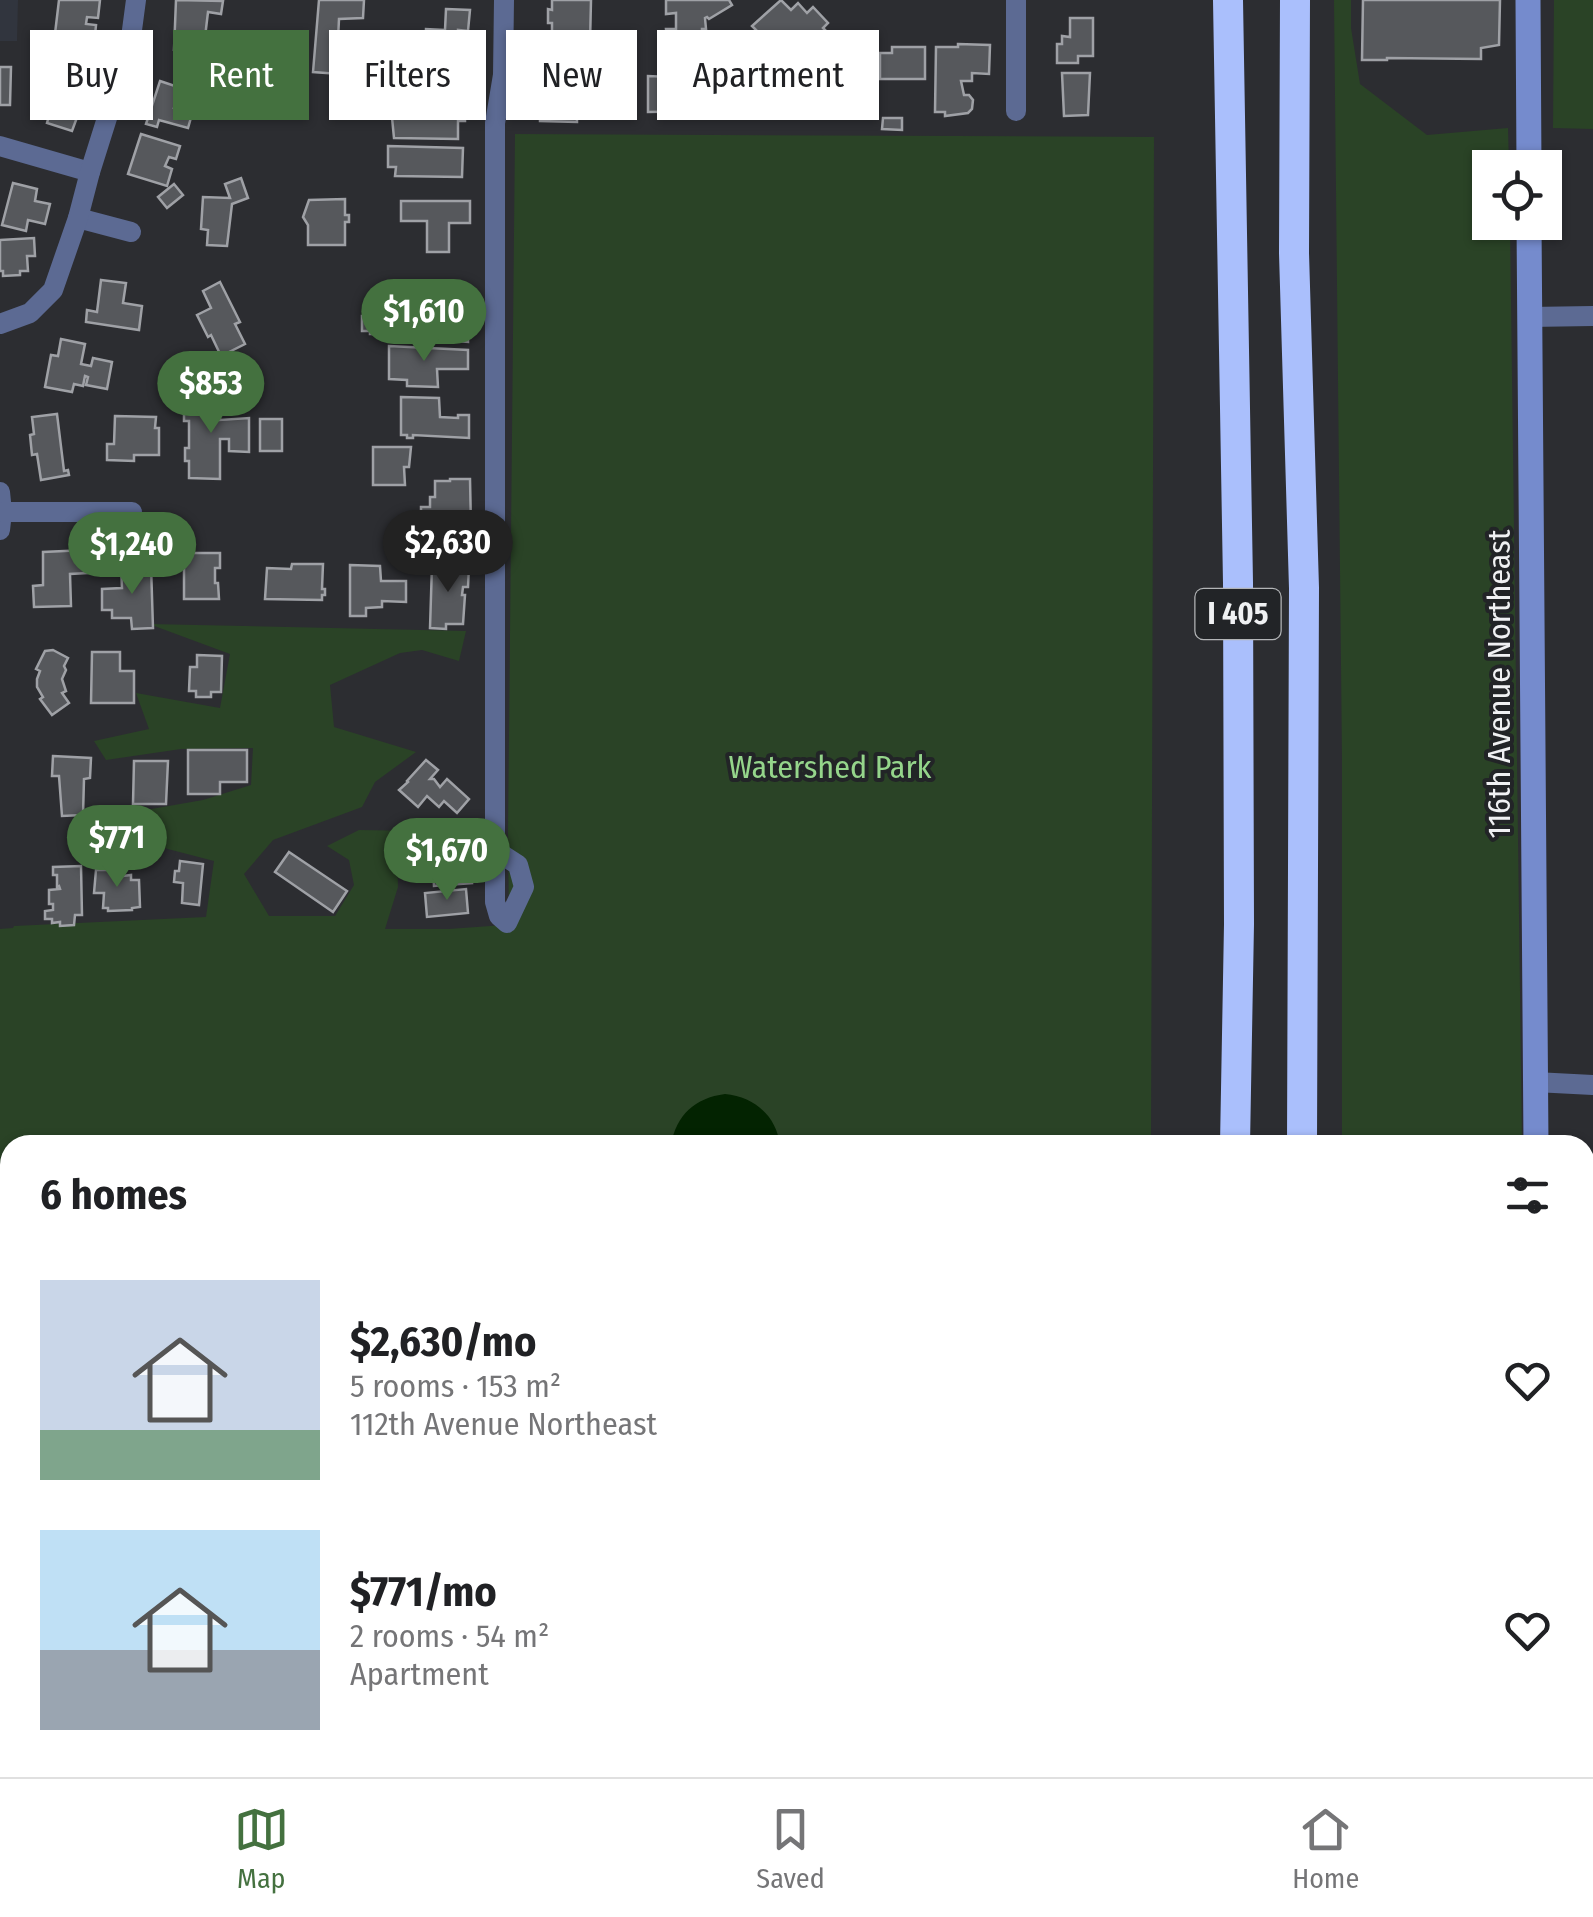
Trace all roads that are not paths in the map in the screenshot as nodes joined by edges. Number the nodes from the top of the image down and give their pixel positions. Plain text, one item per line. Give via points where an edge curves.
1 (136, 0) edge
2 (504, 0) edge
3 (1016, 0) edge
4 (1228, 0) edge
5 (1295, 0) edge
6 (1528, 0) edge
7 (1016, 111) dead end
8 (0, 146) edge
9 (1529, 150) edge
10 (90, 172) junction
11 (78, 218) junction
12 (131, 232) dead end
13 (1529, 240) edge
14 (1593, 316) edge
15 (1529, 317) junction
16 (0, 324) edge
17 (1, 511) edge
18 (132, 512) dead end
19 (495, 850) dead end
20 (1535, 1082) junction
21 (1593, 1084) edge
22 (1235, 1135) edge
23 (1302, 1135) edge
24 (1536, 1135) edge

1 - 10 street via 130,45
2 - 19 street via 495,123
3 - 7 street
4 - 22 highway, I 405 via 1238,583
5 - 23 highway, I 405 via 1304,588
6 - 9 street
8 - 10 street
10 - 11 street
11 - 12 street
11 - 16 street via 53,290 30,313
13 - 15 street, 116th Avenue Northeast
14 - 15 street
15 - 20 street, 116th Avenue Northeast
17 - 18 street
20 - 21 street
20 - 24 street, 116th Avenue Northeast

